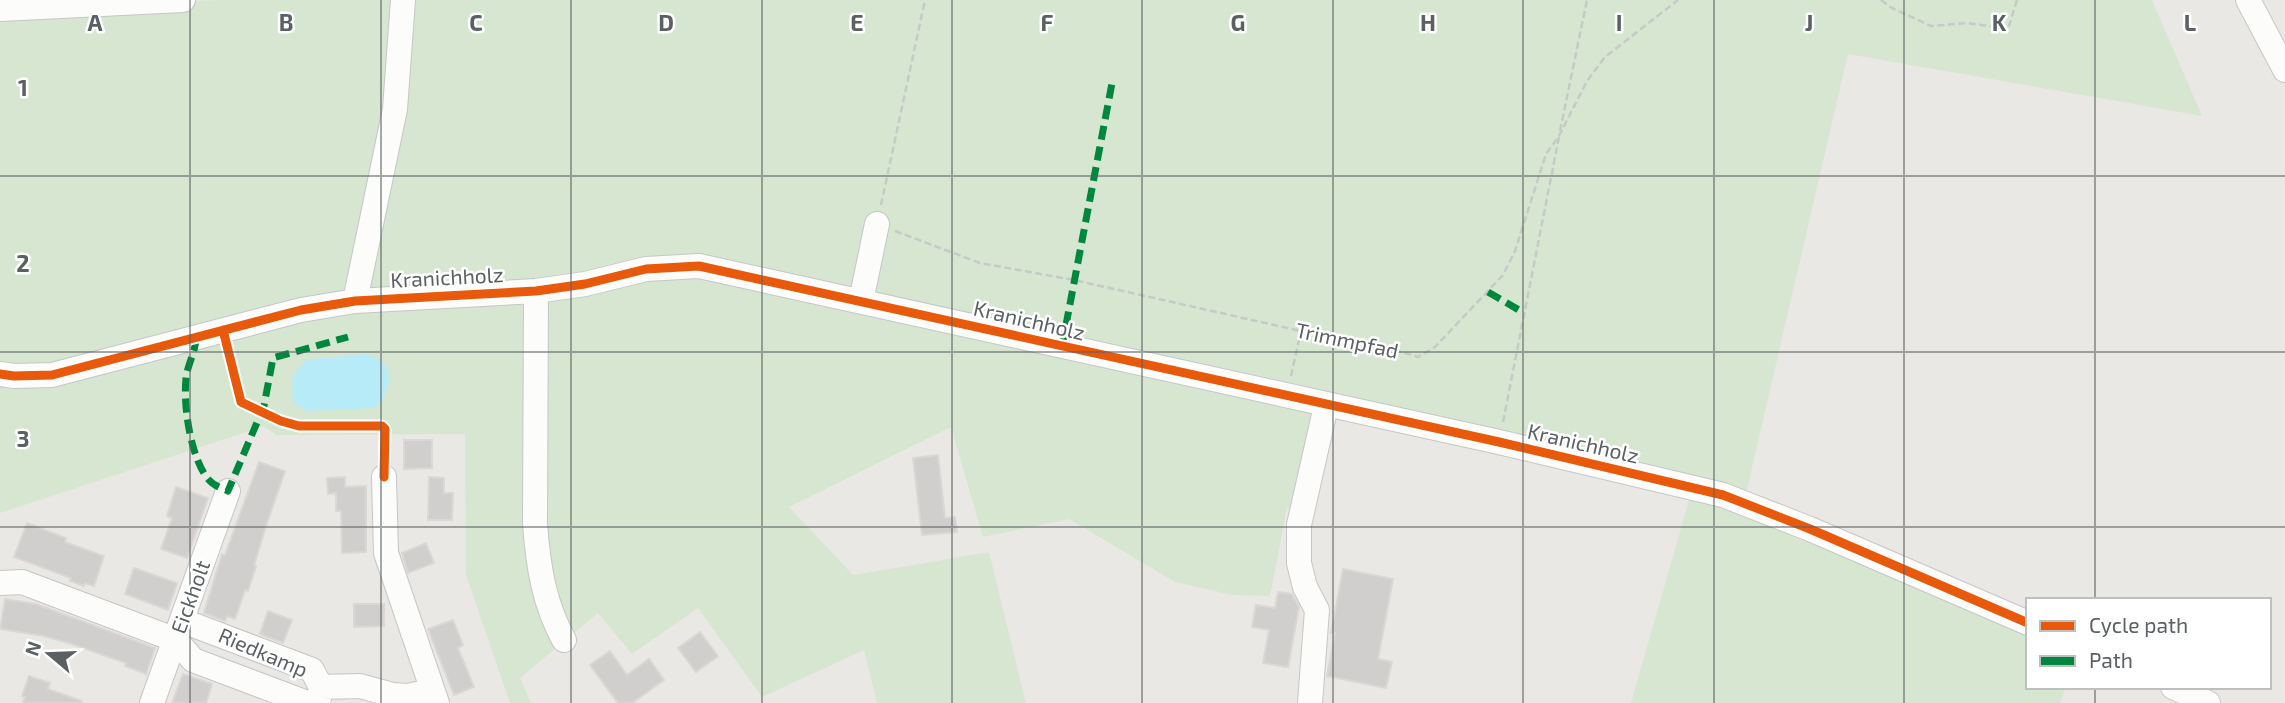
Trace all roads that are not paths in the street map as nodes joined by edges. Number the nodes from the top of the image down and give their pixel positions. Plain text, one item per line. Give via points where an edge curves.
1 (183, 0) edge
2 (403, 0) edge
3 (2248, 0) edge
4 (0, 9) edge
5 (2285, 70) edge
6 (877, 224) road end
7 (536, 291) junction
8 (355, 301) junction
9 (861, 301) junction
10 (0, 374) edge
11 (1326, 405) junction
12 (384, 477) dead end
13 (228, 491) dead end
14 (0, 583) edge
15 (2026, 622) edge
16 (179, 630) junction
17 (564, 640) dead end
18 (2177, 689) edge
19 (434, 697) edge
20 (315, 698) edge
21 (152, 703) edge
22 (1310, 703) edge
23 (2208, 703) edge

1 - 4 street
2 - 8 street via 395,109
3 - 5 street
6 - 9 street
7 - 8 street, Kranichholz
7 - 9 street, Kranichholz via 646,269 699,266
7 - 17 street via 537,557 543,589
8 - 10 street, Kranichholz via 301,310 52,375
9 - 11 street, Kranichholz
11 - 15 street, Kranichholz via 1723,495
11 - 22 street via 1299,525 1299,563 1317,610
12 - 19 street via 386,553
13 - 16 street, Eickholt
14 - 16 street, Riedkamp via 22,582
16 - 20 street, Riedkamp via 193,660
16 - 20 street, Riedkamp via 312,670
16 - 21 street, Eickholt
18 - 23 street
19 - 20 street via 393,695 360,686

